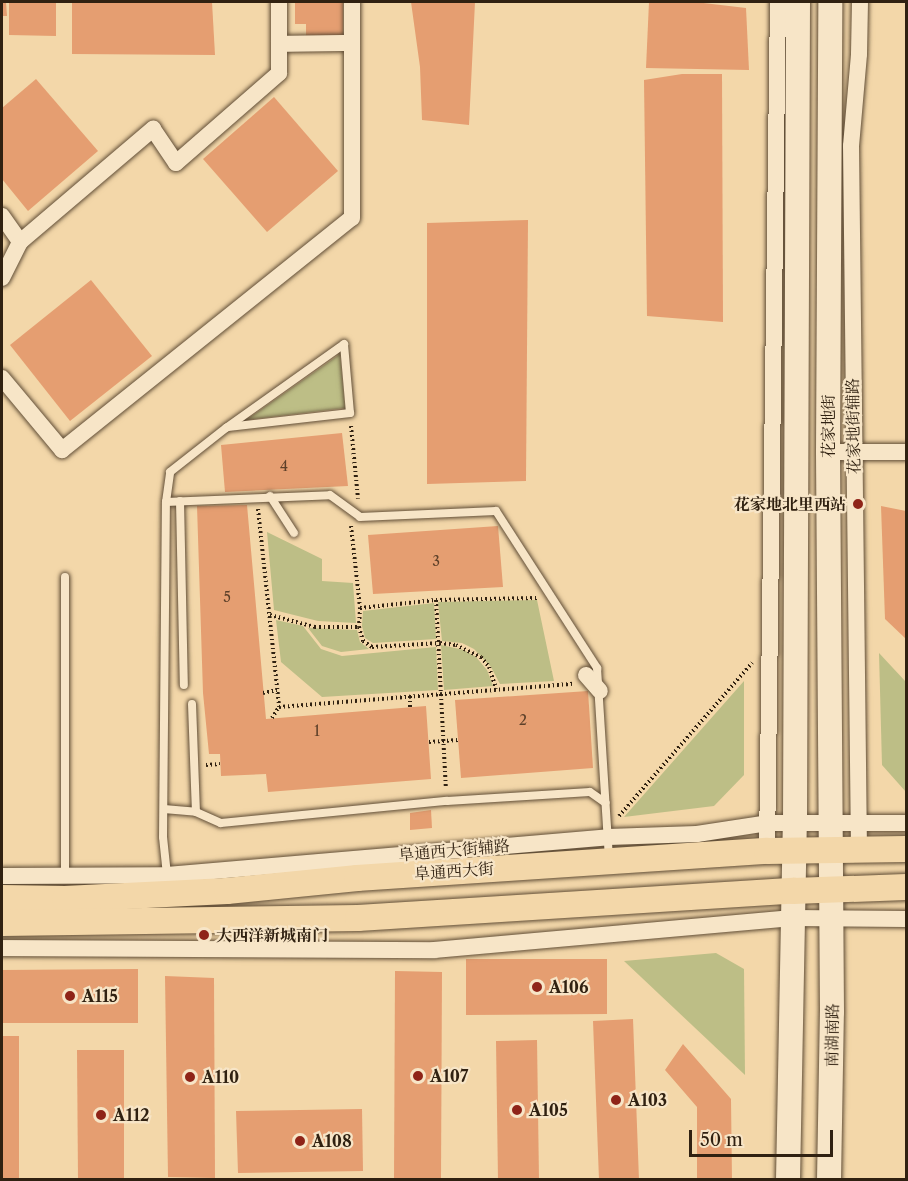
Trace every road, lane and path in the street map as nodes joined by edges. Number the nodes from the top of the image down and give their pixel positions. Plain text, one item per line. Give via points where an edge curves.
1 (279, 2) edge
2 (352, 2) edge
3 (778, 2) edge
4 (798, 2) edge
5 (830, 2) edge
6 (860, 2) edge
7 (352, 43) junction
8 (279, 44) junction
9 (2, 216) edge
10 (20, 242) junction
11 (2, 278) edge
12 (2, 378) edge
13 (350, 413) junction
14 (226, 428) junction
15 (828, 452) junction
16 (853, 453) junction
17 (906, 453) edge
18 (270, 496) junction
19 (257, 497) junction
20 (180, 501) junction
21 (166, 502) junction
22 (349, 510) junction
23 (360, 517) junction
24 (294, 533) dead end
25 (64, 577) dead end
26 (552, 597) junction
27 (436, 600) junction
28 (360, 608) junction
29 (270, 615) junction
30 (359, 627) junction
31 (440, 643) junction
32 (753, 663) dead end
33 (594, 683) junction
34 (184, 685) dead end
35 (562, 685) junction
36 (496, 689) junction
37 (277, 690) junction
38 (481, 690) junction
39 (263, 693) dead end
40 (441, 693) junction
41 (563, 693) dead end
42 (410, 696) junction
43 (481, 698) dead end
44 (192, 705) dead end
45 (279, 707) junction
46 (410, 708) dead end
47 (272, 718) dead end
48 (458, 740) dead end
49 (429, 742) dead end
50 (444, 742) junction
51 (447, 801) junction
52 (606, 803) junction
53 (164, 808) junction
54 (196, 812) junction
55 (795, 822) junction
56 (830, 822) junction
57 (859, 822) junction
58 (769, 823) junction
59 (906, 823) edge
60 (610, 840) junction
61 (794, 849) junction
62 (906, 849) edge
63 (830, 850) junction
64 (860, 850) junction
65 (767, 851) junction
66 (167, 875) junction
67 (2, 876) edge
68 (906, 887) edge
69 (831, 890) junction
70 (793, 891) junction
71 (2, 898) edge
72 (66, 900) junction
73 (793, 918) junction
74 (831, 918) junction
75 (906, 919) edge
76 (2, 923) edge
77 (2, 948) edge
78 (788, 1179) edge
79 (829, 1179) edge

1 - 8 street
2 - 7 street
3 - 58 street
4 - 55 main road, 花家地街
5 - 15 main road, 花家地街
6 - 16 street, 花家地街辅路 via 851,146
7 - 8 street
7 - 12 street via 352,218 62,450
8 - 10 street via 279,73 176,164 153,129
9 - 10 street
10 - 11 street
13 - 14 lane
13 - 14 lane via 344,344
13 - 23 path
14 - 21 lane via 170,472
15 - 16 street
15 - 56 main road, 花家地街
16 - 17 street
16 - 57 street, 花家地街辅路
18 - 19 lane
18 - 22 lane via 330,495
18 - 24 lane
19 - 20 lane
19 - 29 path
20 - 21 lane
20 - 34 lane
21 - 53 lane
22 - 23 lane
22 - 28 path
23 - 26 lane via 496,511
25 - 72 lane
26 - 27 path
26 - 33 lane via 597,668
27 - 28 path
27 - 31 path
28 - 30 path
29 - 30 path via 315,627
29 - 37 path
30 - 31 path via 363,641 372,647
31 - 36 path via 456,645 481,657
31 - 40 path
32 - 60 path
33 - 35 path
33 - 52 lane
35 - 36 path
35 - 41 path
36 - 38 path
37 - 39 path
37 - 45 path
38 - 40 path
38 - 43 path
40 - 42 path
40 - 50 path
42 - 45 path
42 - 46 path
44 - 54 lane
45 - 47 path
48 - 50 path
49 - 50 path
50 - 51 path
51 - 52 lane via 590,792
51 - 54 lane via 221,823
52 - 60 lane
53 - 54 lane
53 - 66 lane
55 - 56 street, 阜通西大街辅路
55 - 58 street, 阜通西大街辅路
55 - 61 main road, 花家地街
56 - 57 street, 阜通西大街辅路
56 - 63 main road, 花家地街
57 - 59 street, 阜通西大街辅路
57 - 64 street, 花家地街辅路
58 - 60 street, 阜通西大街辅路 via 697,834
58 - 65 street
60 - 65 main road, 阜通西大街
60 - 66 street, 阜通西大街辅路
60 - 72 main road, 阜通西大街 via 357,878 227,891
61 - 63 main road, 阜通西大街
61 - 65 main road, 阜通西大街
61 - 70 main road, 花家地街
62 - 64 main road, 阜通西大街
63 - 64 main road, 阜通西大街
63 - 69 main road, 花家地街
66 - 72 street, 阜通西大街辅路
67 - 72 street, 阜通西大街辅路
68 - 69 main road, 阜通西大街
69 - 70 main road, 阜通西大街
69 - 74 main road, 南湖南路
70 - 72 main road, 阜通西大街 via 358,918
70 - 73 main road
71 - 72 main road, 阜通西大街
72 - 76 main road, 阜通西大街
73 - 74 street
73 - 77 street via 434,950
73 - 78 main road
74 - 75 street
74 - 79 main road, 南湖南路

